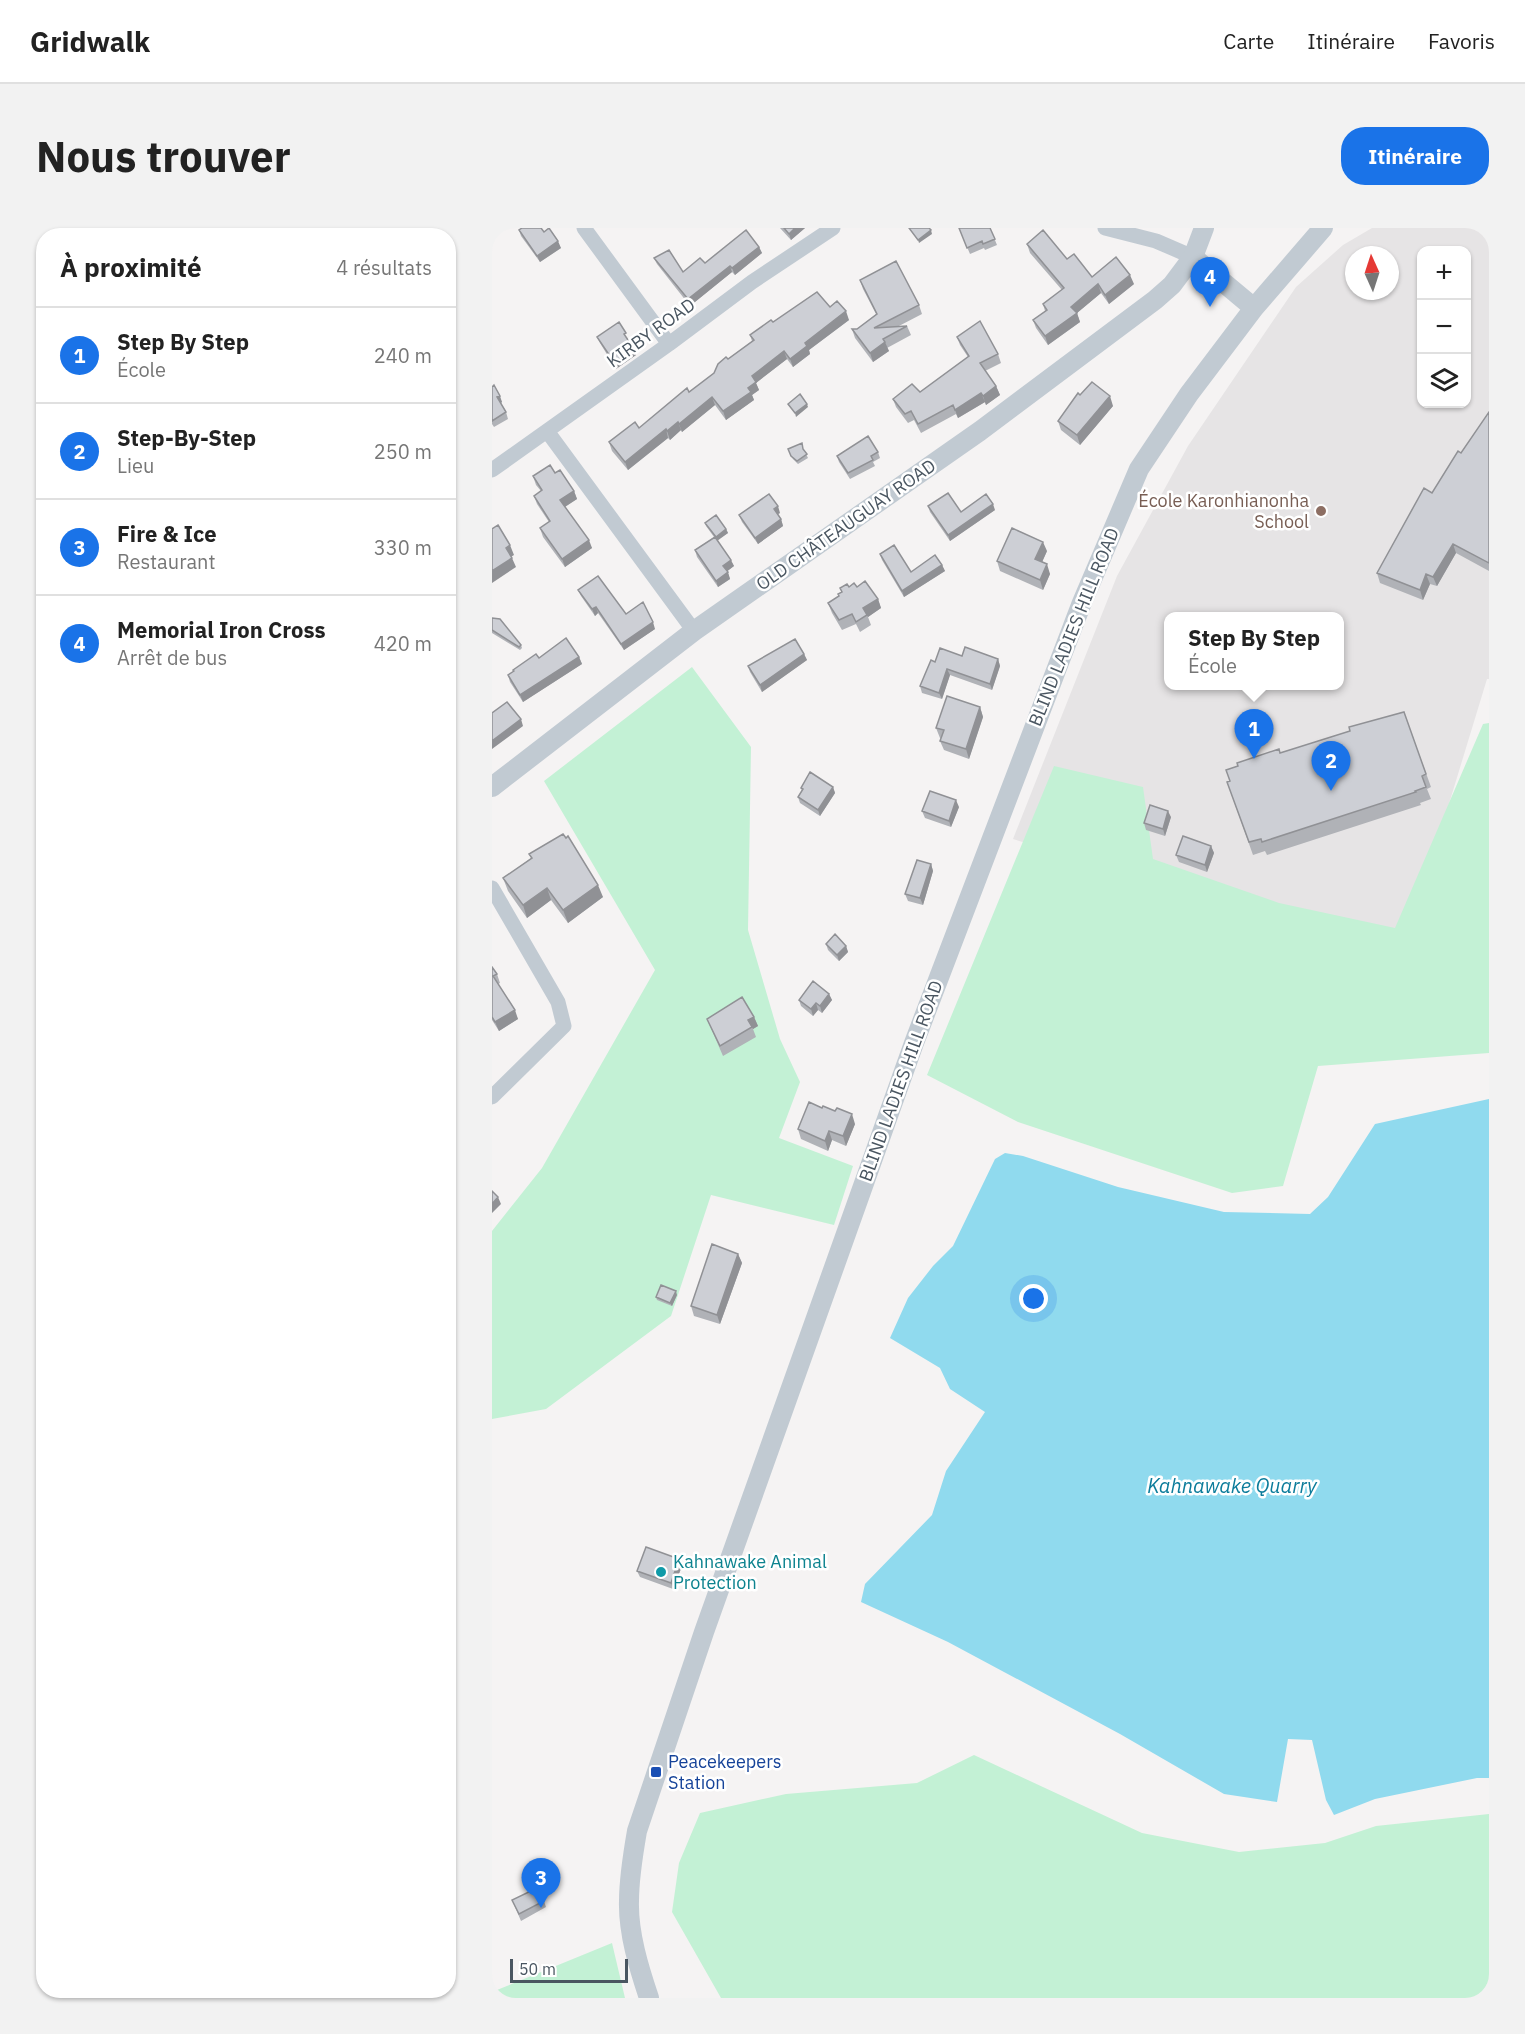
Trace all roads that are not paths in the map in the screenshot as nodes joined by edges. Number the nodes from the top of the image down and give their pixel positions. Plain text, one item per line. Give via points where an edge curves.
1 (584, 228) edge
2 (833, 228) edge
3 (1105, 228) edge
4 (1204, 228) edge
5 (1323, 228) edge
6 (1193, 257) junction
7 (1254, 308) junction
8 (669, 344) junction
9 (547, 431) junction
10 (492, 470) edge
11 (694, 631) junction
12 (492, 787) edge
13 (492, 888) edge
14 (492, 1097) edge
15 (649, 1998) edge

1 - 8 street
2 - 8 street, KIRBY ROAD
3 - 6 street via 1156,241
4 - 6 street
5 - 7 street, BLIND LADIES HILL ROAD
6 - 7 street
6 - 11 street, OLD CHÂTEAUGUAY ROAD via 1155,300 980,430
7 - 15 street, BLIND LADIES HILL ROAD via 1139,469 1081,604 914,1043 707,1622 638,1831 629,1903 634,1944
8 - 9 street, KIRBY ROAD
9 - 10 street, KIRBY ROAD
9 - 11 street
11 - 12 street, OLD CHÂTEAUGUAY ROAD
13 - 14 street via 558,1002 564,1026

